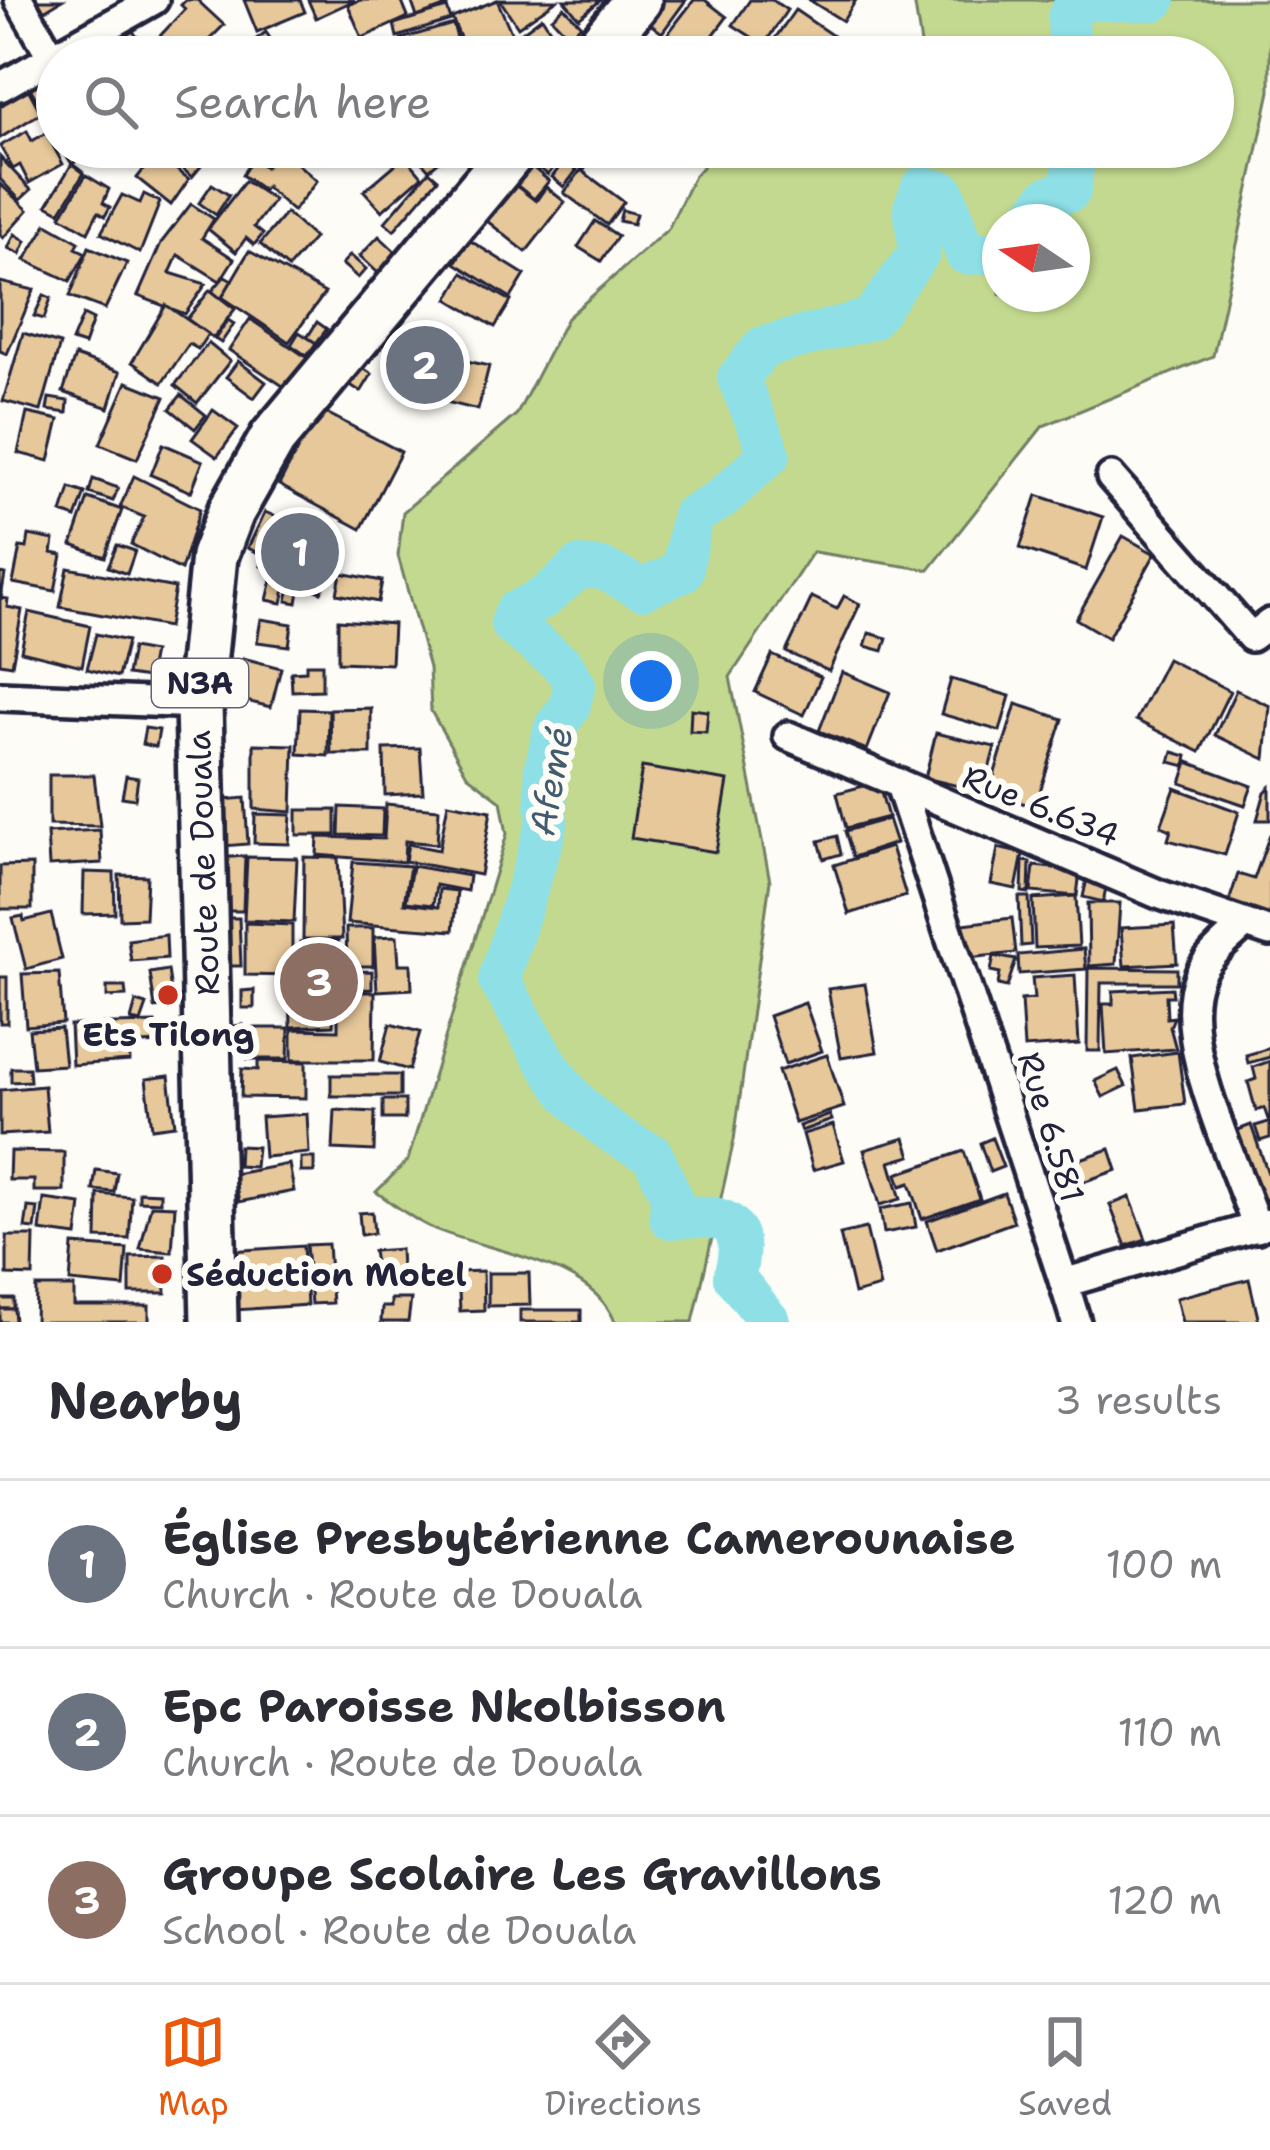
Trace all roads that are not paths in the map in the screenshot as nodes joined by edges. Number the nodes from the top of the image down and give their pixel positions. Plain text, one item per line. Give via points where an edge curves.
1 (20, 0) edge
2 (154, 0) edge
3 (638, 0) edge
4 (40, 36) edge
5 (92, 36) edge
6 (608, 36) edge
7 (36, 68) edge
8 (0, 87) edge
9 (499, 168) edge
10 (1111, 477) dead end
11 (1270, 623) edge
12 (0, 696) edge
13 (199, 704) junction
14 (788, 736) dead end
15 (901, 788) junction
16 (1256, 930) edge
17 (1264, 1225) edge
18 (1064, 1283) junction
19 (214, 1322) edge
20 (1076, 1322) edge

1 - 4 street
2 - 5 street
3 - 6 highway
7 - 8 street
9 - 13 highway, Route de Douala / N3A via 273,439 231,512 214,556
10 - 11 street via 1251,637
12 - 13 street
13 - 19 highway, Route de Douala / N3A
14 - 15 street, Rue 6.634
15 - 16 street, Rue 6.634
15 - 18 street, Rue 6.581
16 - 17 street via 1199,976 1193,1028
17 - 18 street
18 - 20 street, Rue 6.581

